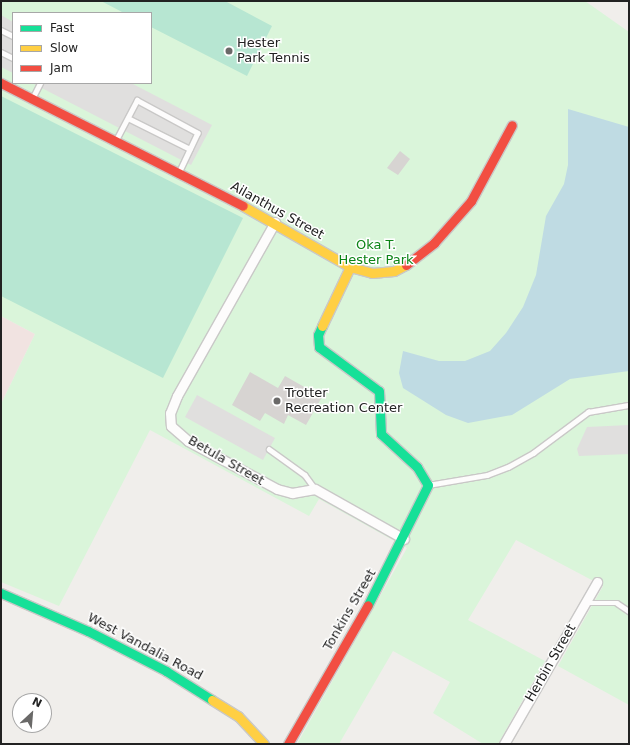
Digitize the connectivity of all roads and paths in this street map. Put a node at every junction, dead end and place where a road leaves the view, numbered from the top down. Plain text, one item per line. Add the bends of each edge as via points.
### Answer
1 (1, 30) edge
2 (12, 36) edge
3 (1, 52) edge
4 (12, 58) edge
5 (1, 83) edge
6 (40, 84) edge
7 (32, 99) junction
8 (128, 118) junction
9 (512, 126) dead end
10 (115, 141) junction
11 (190, 149) junction
12 (179, 174) junction
13 (275, 222) junction
14 (350, 266) junction
15 (629, 405) edge
16 (269, 449) dead end
17 (428, 485) junction
18 (315, 489) junction
19 (404, 539) junction
20 (597, 582) dead end
21 (1, 593) edge
22 (585, 603) junction
23 (629, 611) edge
24 (264, 744) edge
25 (288, 744) edge
26 (504, 744) edge

1 - 2 lane
3 - 4 lane
5 - 7 street, Ailanthus Street
6 - 7 lane
7 - 10 street, Ailanthus Street
8 - 10 lane
8 - 11 lane
8 - 11 lane via 137,100 198,133
9 - 14 street, Ailanthus Street via 492,167 471,201 423,253 394,271 372,273
10 - 12 street, Ailanthus Street
11 - 12 lane
12 - 13 street, Ailanthus Street
13 - 14 street, Ailanthus Street
13 - 18 street, Betula Street via 177,396 170,413 171,426 188,441 277,489 292,493
14 - 17 street via 318,335 319,347 379,391 380,434 417,467
15 - 17 lane via 588,412 533,453 508,467 487,475
16 - 18 lane via 305,475
17 - 19 street, Tonkins Street
18 - 19 street
19 - 25 street, Tonkins Street
20 - 22 street, Herbin Street
21 - 24 street, West Vandalia Road via 88,631 166,671 238,716
22 - 23 lane via 617,603
22 - 26 street, Herbin Street

